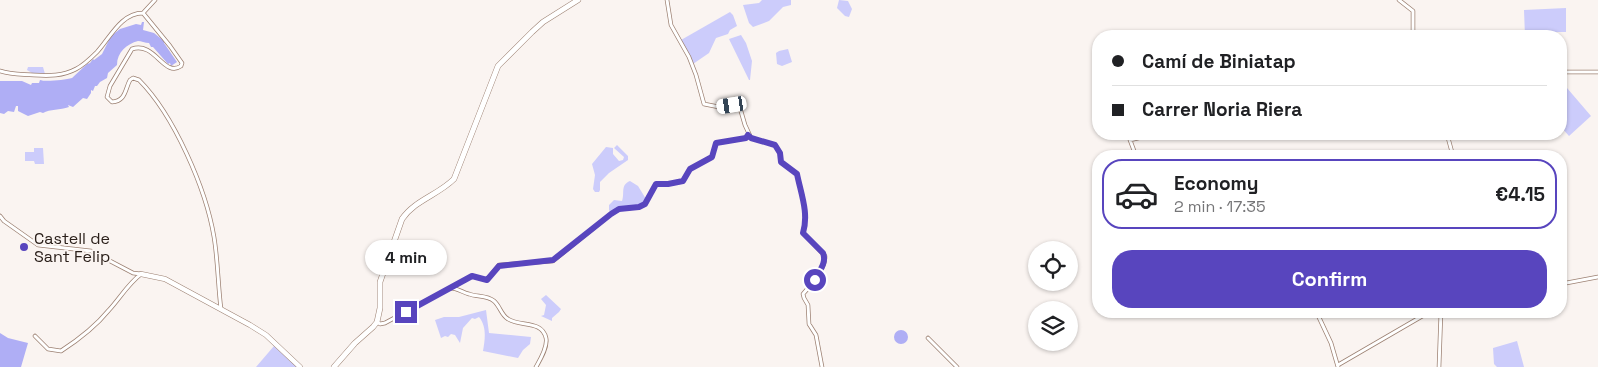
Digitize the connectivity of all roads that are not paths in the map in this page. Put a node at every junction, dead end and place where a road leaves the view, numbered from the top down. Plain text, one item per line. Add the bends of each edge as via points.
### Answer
1 (155, 0) edge
2 (578, 0) edge
3 (667, 0) edge
4 (1399, 0) edge
5 (143, 12) junction
6 (1414, 30) edge
7 (0, 71) edge
8 (1567, 72) edge
9 (1598, 72) edge
10 (748, 135) junction
11 (0, 216) edge
12 (141, 274) junction
13 (1598, 277) edge
14 (1567, 283) edge
15 (450, 288) junction
16 (221, 310) junction
17 (1319, 318) edge
18 (1419, 318) edge
19 (1441, 318) edge
20 (377, 322) junction
21 (35, 336) dead end
22 (928, 338) dead end
23 (1338, 366) edge
24 (300, 367) edge
25 (334, 367) edge
26 (536, 367) edge
27 (822, 367) edge
28 (957, 367) edge
29 (1439, 367) edge

1 - 5 street
2 - 20 main road via 543,22 498,66 454,179 408,210 402,219 380,282
3 - 10 street via 671,24 696,74 704,104 740,108
4 - 6 street via 1413,11
5 - 7 street via 119,26 92,58 67,73 45,76
5 - 16 street via 182,63 181,66 170,68 150,50 142,47 132,49 107,97 112,102 119,101 133,78 142,83 163,110 188,155 206,203 214,237
8 - 9 street
10 - 15 street via 716,143 712,157 690,169 683,181 656,184 645,204 619,209 553,260 499,266 487,280 472,276
10 - 27 street via 775,145 781,162 797,174 806,214 803,233 825,256 815,280 804,294
11 - 12 street via 38,245 91,251
12 - 16 street via 165,279
12 - 21 street via 108,312 61,351 48,349
13 - 14 street
15 - 20 street via 385,323
15 - 26 street via 495,301 508,320 540,328 546,343
16 - 24 street via 266,335
17 - 23 street
18 - 23 street
19 - 29 street
20 - 25 main road
22 - 28 street

